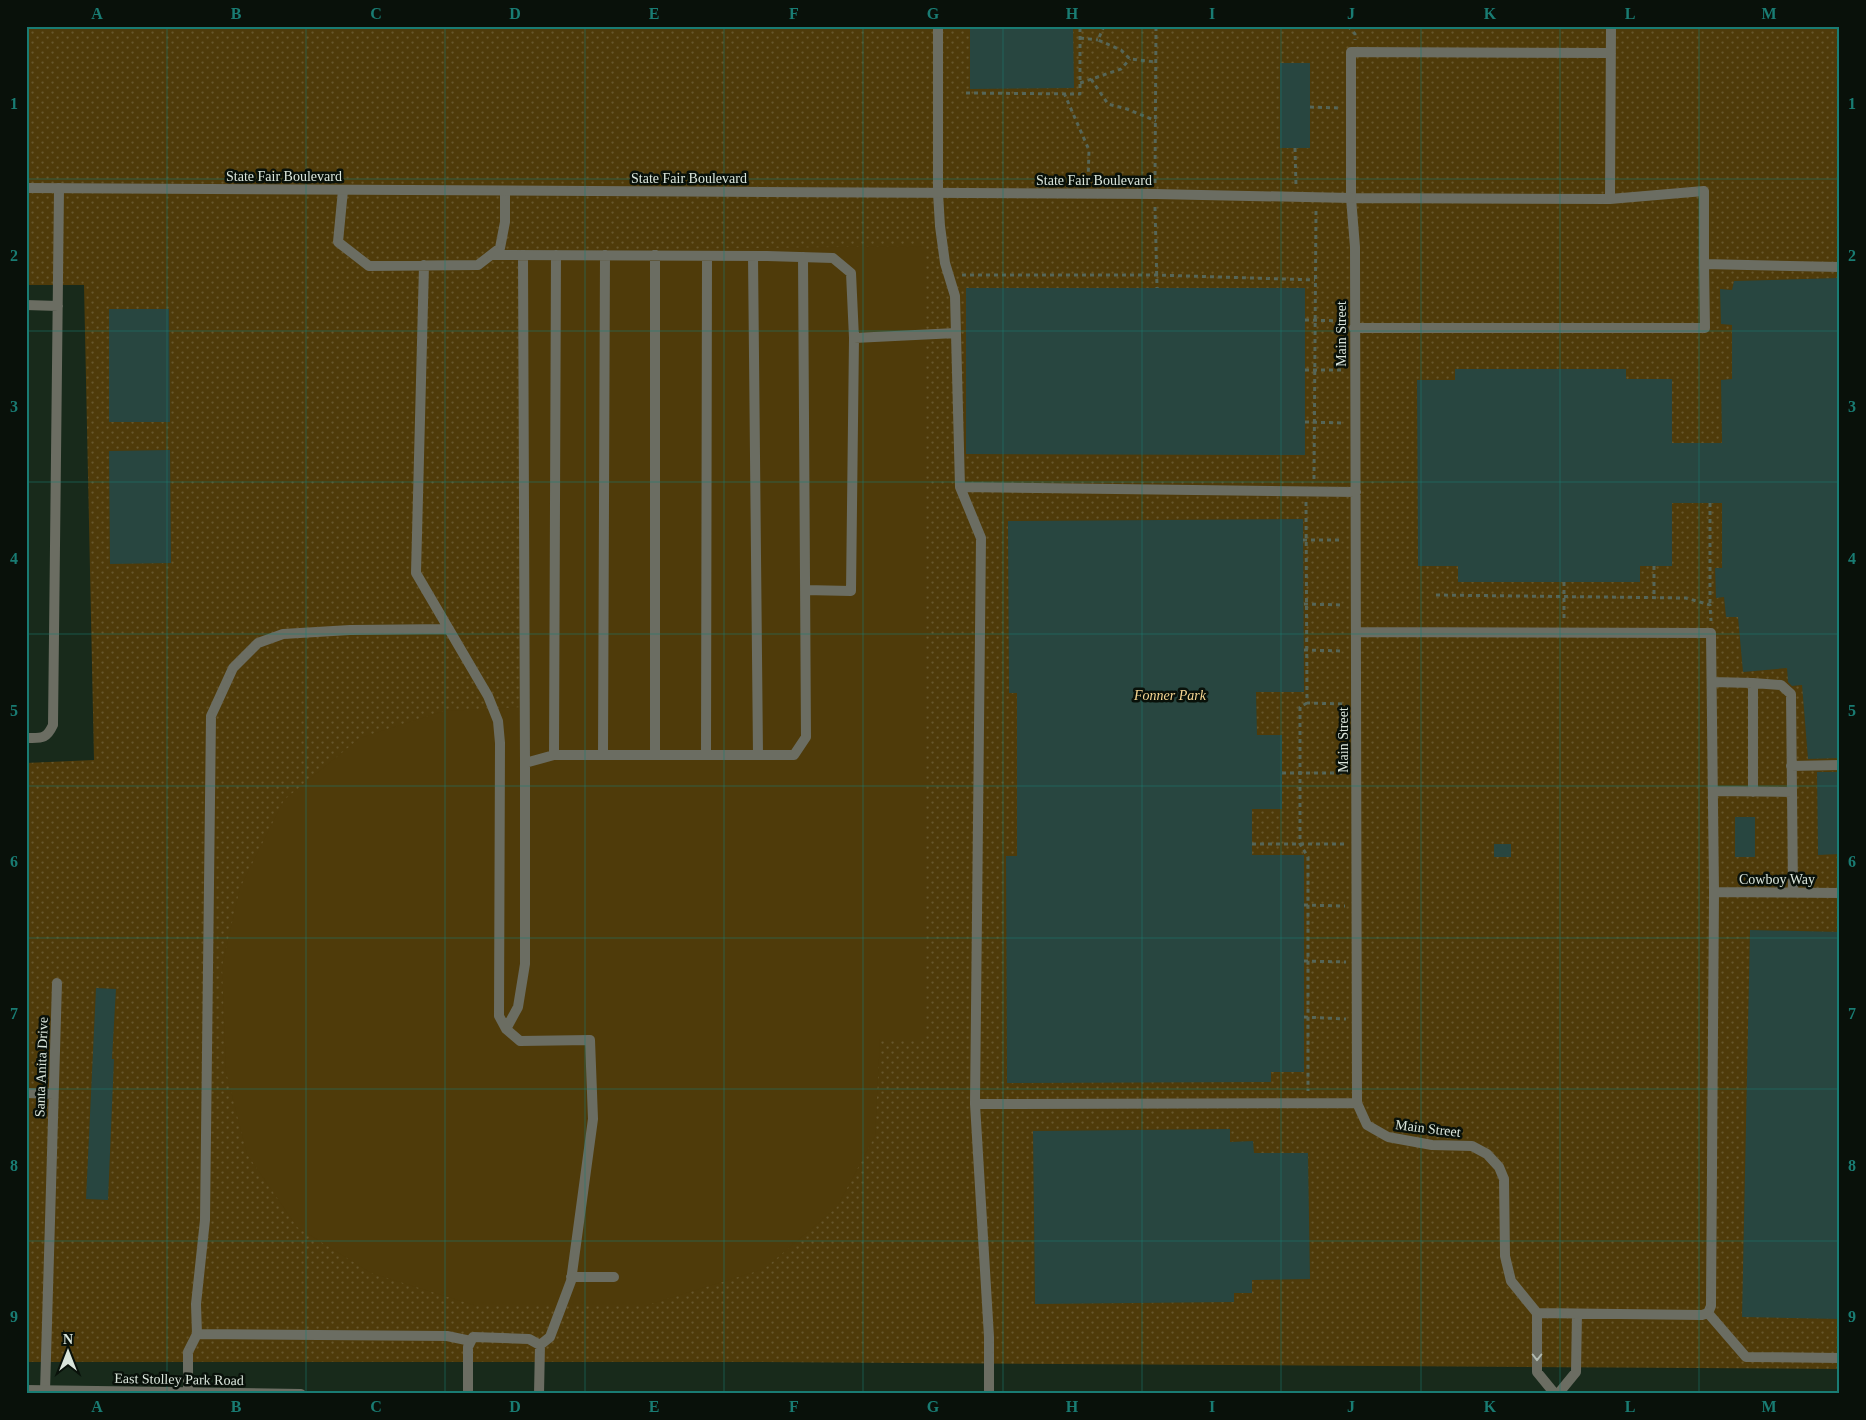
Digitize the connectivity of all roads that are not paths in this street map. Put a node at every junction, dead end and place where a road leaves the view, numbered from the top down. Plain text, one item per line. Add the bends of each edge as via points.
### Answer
1 (938, 26) edge
2 (1611, 26) edge
3 (1611, 53) junction
4 (26, 188) edge
5 (59, 188) junction
6 (343, 190) junction
7 (505, 191) junction
8 (938, 193) junction
9 (1351, 198) junction
10 (1610, 199) junction
11 (491, 255) junction
12 (523, 255) junction
13 (556, 255) junction
14 (605, 255) junction
15 (655, 255) junction
16 (707, 256) junction
17 (753, 256) junction
18 (803, 257) junction
19 (1704, 264) junction
20 (424, 266) junction
21 (1840, 267) edge
22 (26, 306) edge
23 (58, 306) junction
24 (1354, 324) junction
25 (956, 333) junction
26 (854, 338) junction
27 (960, 487) junction
28 (1356, 492) junction
29 (805, 590) junction
30 (449, 629) junction
31 (1356, 632) junction
32 (1712, 682) junction
33 (1753, 683) junction
34 (26, 738) edge
35 (554, 755) junction
36 (603, 755) junction
37 (655, 755) junction
38 (706, 755) junction
39 (758, 755) junction
40 (525, 763) junction
41 (1791, 766) junction
42 (1840, 766) edge
43 (1713, 791) junction
44 (1753, 792) junction
45 (1792, 792) junction
46 (1714, 892) junction
47 (1793, 892) junction
48 (1840, 893) edge
49 (57, 983) dead end
50 (506, 1029) junction
51 (26, 1093) edge
52 (53, 1094) junction
53 (1357, 1103) junction
54 (975, 1104) junction
55 (571, 1277) junction
56 (614, 1277) dead end
57 (1708, 1313) junction
58 (1537, 1314) junction
59 (1577, 1314) junction
60 (197, 1334) junction
61 (471, 1341) junction
62 (540, 1345) junction
63 (1840, 1358) edge
64 (26, 1390) edge
65 (45, 1391) junction
66 (89, 1393) edge
67 (188, 1393) edge
68 (180, 1394) edge
69 (302, 1394) edge
70 (468, 1394) edge
71 (539, 1394) edge
72 (989, 1394) edge
73 (1557, 1394) edge

1 - 8 street
2 - 3 street
3 - 9 street, Main Street via 1351,52
3 - 10 street
4 - 5 street, State Fair Boulevard
5 - 6 street, State Fair Boulevard
5 - 23 street
6 - 7 street, State Fair Boulevard
6 - 20 street via 338,242 369,266
7 - 8 street, State Fair Boulevard
7 - 11 street via 505,222 500,248
8 - 9 street, State Fair Boulevard
8 - 25 street via 945,263 955,296
9 - 10 street, State Fair Boulevard
9 - 24 street, Main Street via 1355,247
10 - 19 street, State Fair Boulevard via 1704,191
11 - 12 street
11 - 20 street via 478,265
12 - 13 street
12 - 40 street
13 - 14 street
13 - 35 street
14 - 15 street
14 - 36 street
15 - 16 street
15 - 37 street
16 - 17 street
16 - 38 street
17 - 18 street
17 - 39 street
18 - 26 street via 833,258 851,273
18 - 29 street
19 - 21 street
19 - 24 street via 1705,328
20 - 30 street via 416,573
22 - 23 street
23 - 34 street via 53,725 49,734 41,738
24 - 28 street, Main Street
25 - 26 street
25 - 27 street
26 - 29 street via 851,591
27 - 28 street
27 - 54 street via 981,538
28 - 31 street, Main Street
29 - 39 street via 806,737 794,755
30 - 50 street via 488,696 498,721 499,1016
30 - 60 street via 283,634 258,644 233,668 210,716 205,1220 196,1304
31 - 32 street via 1712,633
31 - 53 street, Main Street
32 - 33 street
32 - 43 street
33 - 41 street via 1781,686 1791,694
33 - 44 street
35 - 36 street
35 - 40 street
36 - 37 street
37 - 38 street
38 - 39 street
40 - 50 street via 525,964 518,1007
41 - 42 street
41 - 45 street
43 - 44 street
43 - 46 street
44 - 45 street
45 - 47 street
46 - 47 street, Cowboy Way
46 - 57 street via 1711,1306
47 - 48 street, Cowboy Way
49 - 52 street, Santa Anita Drive
50 - 55 street via 520,1041 590,1040 592,1119
51 - 52 street
52 - 65 street, Santa Anita Drive
53 - 54 street
53 - 58 street, Main Street via 1367,1125 1388,1137 1472,1146 1488,1154 1504,1179 1505,1256 1511,1281
54 - 72 street via 989,1337
55 - 56 street
55 - 62 street via 550,1337
57 - 59 street
57 - 63 street via 1746,1357
58 - 59 street
58 -> 73 street via 1537,1372
59 - 73 street via 1576,1372
60 - 61 street via 447,1336
60 - 67 street via 188,1352
61 - 62 street via 473,1338 529,1339
61 - 70 street via 468,1347
62 - 71 street
64 - 65 street, East Stolley Park Road
65 - 66 street, East Stolley Park Road
66 - 68 street, East Stolley Park Road
67 - 68 street, East Stolley Park Road
67 - 69 street, East Stolley Park Road

